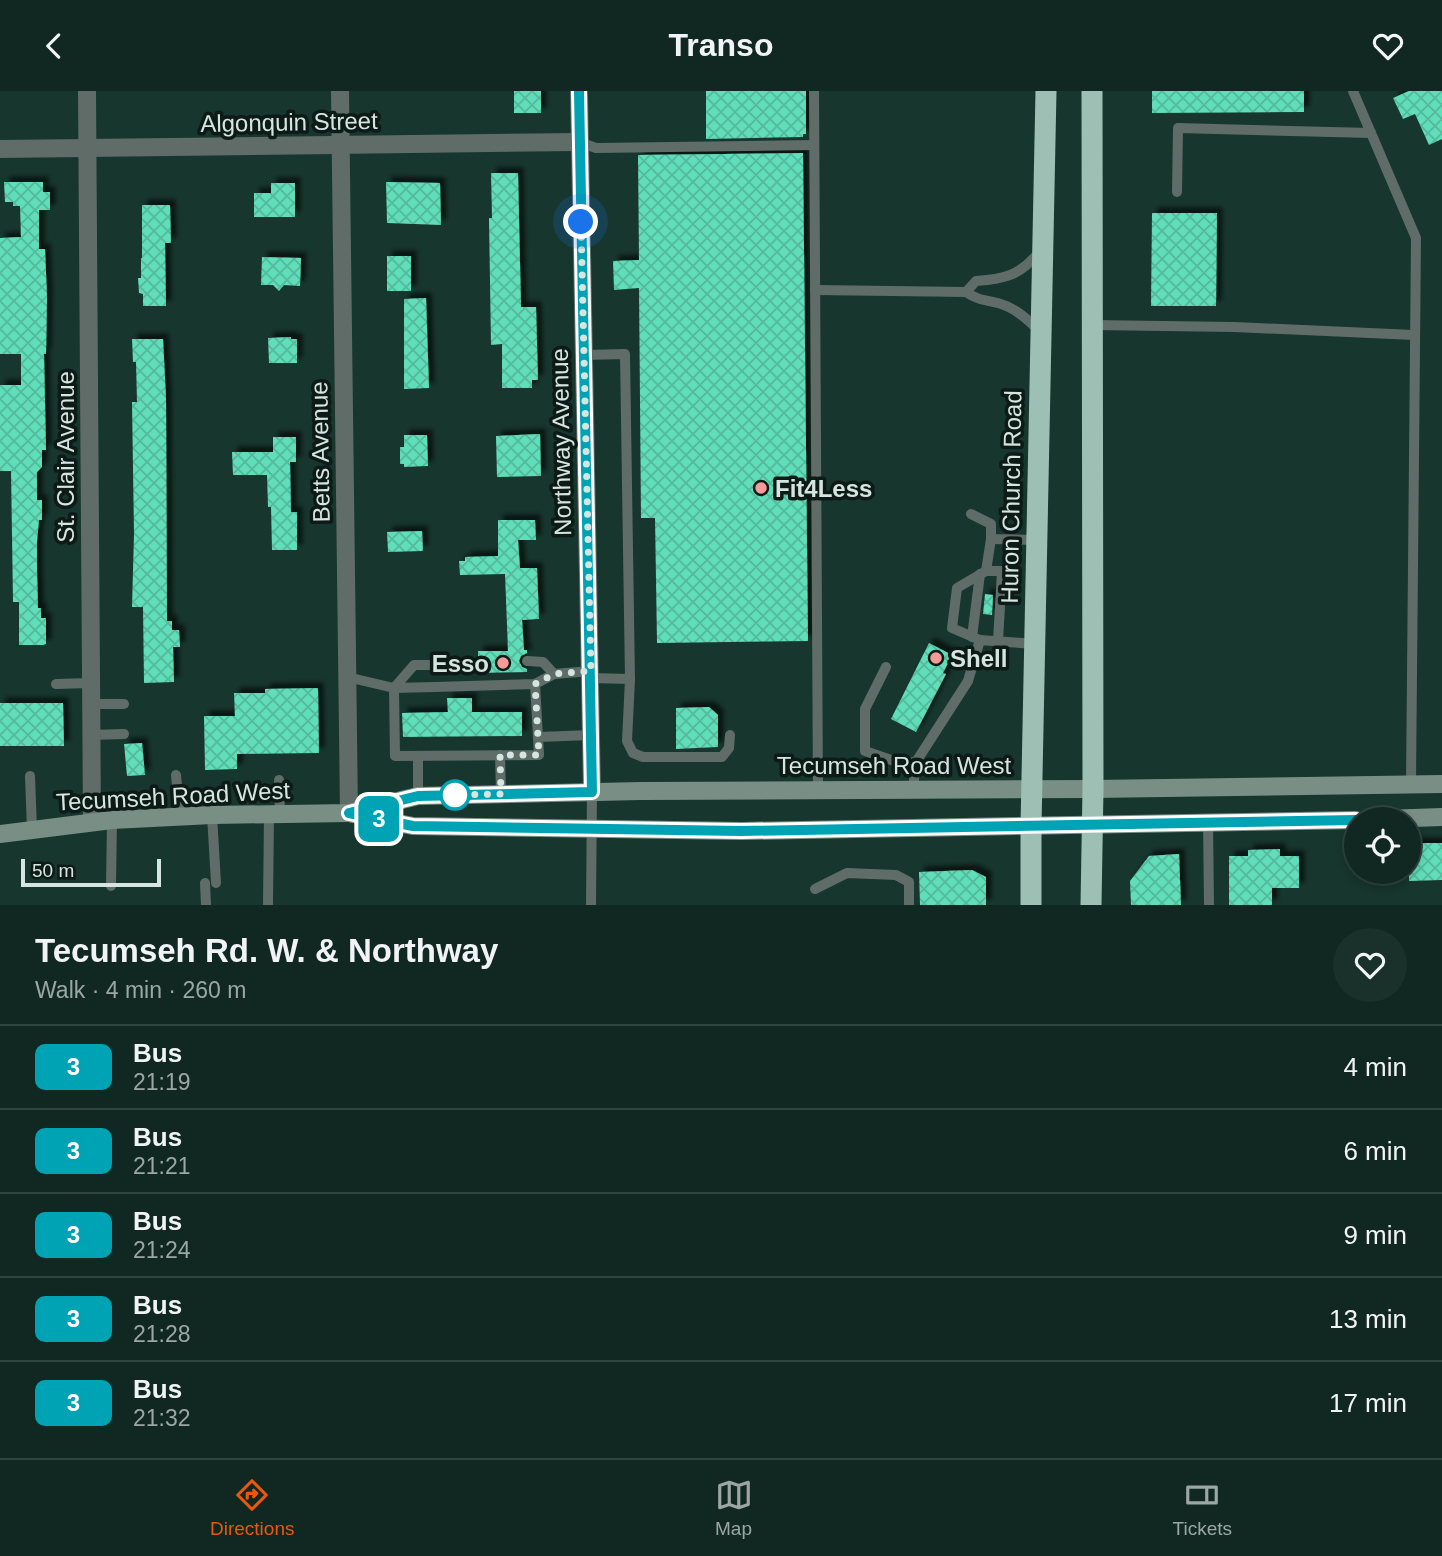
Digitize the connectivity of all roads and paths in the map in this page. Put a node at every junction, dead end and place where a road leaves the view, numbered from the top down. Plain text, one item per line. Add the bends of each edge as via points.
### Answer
1 (87, 91) edge
2 (340, 91) edge
3 (579, 91) edge
4 (814, 91) edge
5 (1046, 91) edge
6 (1092, 91) edge
7 (1353, 91) edge
8 (1371, 133) junction
9 (579, 142) junction
10 (814, 145) junction
11 (341, 146) junction
12 (87, 148) junction
13 (0, 149) edge
14 (1177, 192) dead end
15 (1043, 248) junction
16 (815, 290) junction
17 (966, 292) junction
18 (1092, 325) junction
19 (1041, 332) junction
20 (1414, 335) junction
21 (584, 355) junction
22 (971, 515) dead end
23 (991, 539) junction
24 (1037, 540) junction
25 (983, 573) junction
26 (976, 638) junction
27 (998, 641) junction
28 (1035, 644) junction
29 (527, 661) dead end
30 (478, 665) dead end
31 (886, 667) dead end
32 (554, 674) junction
33 (591, 674) junction
34 (347, 677) junction
35 (630, 679) junction
36 (91, 683) junction
37 (56, 684) dead end
38 (535, 684) junction
39 (394, 688) junction
40 (124, 703) dead end
41 (91, 704) junction
42 (124, 734) dead end
43 (91, 735) junction
44 (592, 735) junction
45 (730, 735) dead end
46 (538, 737) junction
47 (500, 755) junction
48 (418, 756) junction
49 (916, 762) junction
50 (176, 775) dead end
51 (30, 776) dead end
52 (279, 780) dead end
53 (1411, 784) junction
54 (1442, 784) edge
55 (1032, 788) junction
56 (913, 789) junction
57 (1093, 789) junction
58 (818, 790) junction
59 (592, 792) junction
60 (501, 794) junction
61 (418, 796) junction
62 (349, 813) junction
63 (274, 814) junction
64 (212, 815) junction
65 (180, 817) junction
66 (1442, 817) edge
67 (1421, 818) edge
68 (112, 820) junction
69 (1344, 820) edge
70 (1208, 821) junction
71 (92, 822) junction
72 (1093, 825) junction
73 (1031, 826) junction
74 (592, 828) junction
75 (32, 830) junction
76 (0, 834) edge
77 (111, 886) dead end
78 (815, 889) dead end
79 (206, 905) edge
80 (268, 905) edge
81 (591, 905) edge
82 (909, 905) edge
83 (1031, 905) edge
84 (1091, 905) edge
85 (1209, 905) edge

1 - 12 street, St. Clair Avenue
2 - 11 street, Betts Avenue
3 - 9 street, Northway Avenue
4 - 10 lane
5 - 15 highway, Huron Church Road
6 - 18 highway
7 - 8 lane
8 - 14 lane via 1178,128
8 - 20 lane via 1416,238
9 - 10 lane via 596,148
9 - 11 street, Algonquin Street
9 - 21 street, Northway Avenue
10 - 16 lane
11 - 12 street, Algonquin Street
11 - 34 street, Betts Avenue
12 - 13 street, Algonquin Street
12 - 36 street, St. Clair Avenue
15 - 17 lane via 1028,266 1002,279 976,281
15 - 19 highway, Huron Church Road
16 - 17 lane
16 - 58 lane
17 - 19 lane via 1021,314
18 - 20 lane
18 - 57 highway
19 - 24 highway, Huron Church Road
20 - 53 lane
21 - 33 street, Northway Avenue
21 - 35 lane via 625,354
22 - 23 lane via 992,524
23 - 24 lane
23 - 25 lane
24 - 28 highway, Huron Church Road
25 - 26 lane
25 - 26 lane via 957,588 951,628
25 - 27 lane via 1002,571
26 - 27 lane
26 - 49 lane via 968,681
27 - 28 lane
28 - 55 highway, Huron Church Road
29 - 32 lane via 543,662
30 - 39 lane via 414,665
31 - 49 lane via 865,709 864,751 900,763
32 - 33 lane
32 - 38 lane
33 - 35 lane
33 - 44 street, Northway Avenue
34 - 39 lane
34 - 62 street, Betts Avenue
35 - 45 lane via 627,741 633,753 643,757 722,757 729,748
36 - 37 lane
36 - 41 street, St. Clair Avenue
38 - 39 lane
38 - 46 lane
39 - 48 lane via 395,756
40 - 41 lane
41 - 43 street, St. Clair Avenue
42 - 43 lane
43 - 71 street, St. Clair Avenue
44 - 46 lane
44 - 59 street, Northway Avenue
46 - 47 lane via 539,755
47 - 48 lane
47 - 60 lane
48 - 61 lane
49 - 56 lane
50 - 65 lane
51 - 75 lane
52 - 63 lane
53 - 54 main road, Tecumseh Road West
53 - 57 main road, Tecumseh Road West
55 - 56 main road, Tecumseh Road West
55 - 57 main road, Tecumseh Road West
55 - 73 highway, Huron Church Road
56 - 58 main road, Tecumseh Road West
57 - 72 highway
58 - 59 main road, Tecumseh Road West
59 - 60 main road, Tecumseh Road West
59 - 74 lane
60 - 61 main road, Tecumseh Road West
61 - 62 main road, Tecumseh Road West
62 - 63 main road, Tecumseh Road West
62 - 74 main road, Tecumseh Road West via 413,826
63 - 64 main road, Tecumseh Road West
63 - 80 lane
64 - 65 main road, Tecumseh Road West
64 - 79 lane via 211,883
65 - 68 main road, Tecumseh Road West
66 - 67 main road
68 - 71 main road, Tecumseh Road West
68 - 77 lane
69 - 70 main road, Tecumseh Road West
70 - 72 main road, Tecumseh Road West
70 - 85 lane
71 - 75 main road, Tecumseh Road West
72 - 73 main road, Tecumseh Road West
72 - 84 highway
73 - 74 main road, Tecumseh Road West via 742,831
73 - 83 highway, Huron Church Road
74 - 81 lane
75 - 76 main road, Tecumseh Road West
78 - 82 lane via 847,873 896,875 909,882

